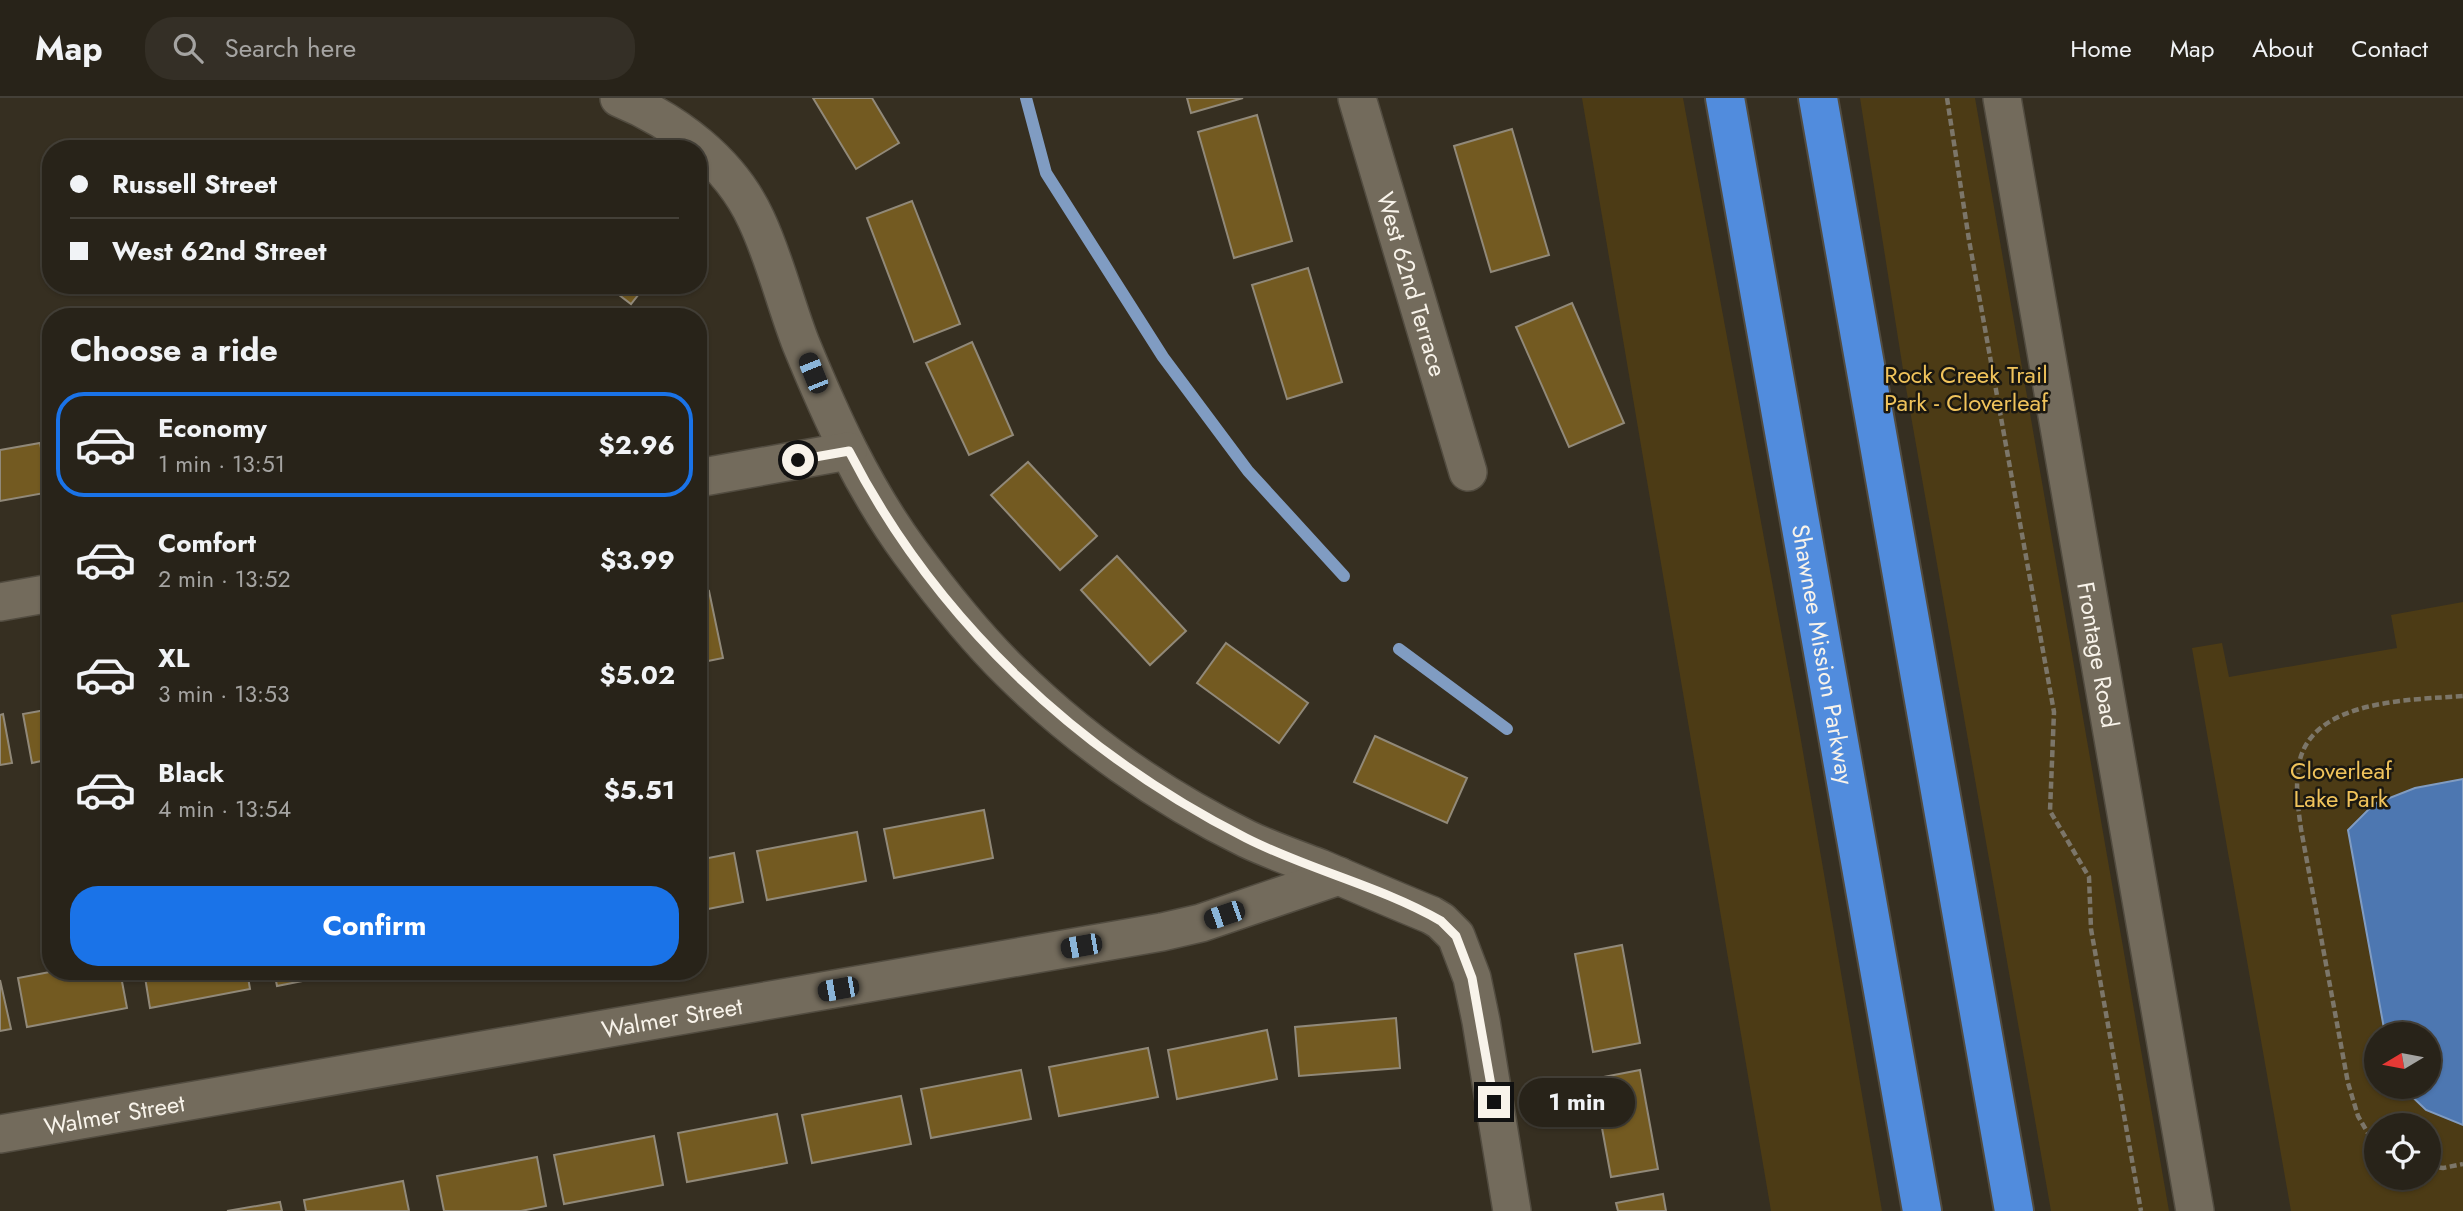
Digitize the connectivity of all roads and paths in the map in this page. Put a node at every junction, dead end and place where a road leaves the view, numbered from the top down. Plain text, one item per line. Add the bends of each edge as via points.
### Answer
1 (619, 98) edge
2 (1357, 98) edge
3 (1725, 98) edge
4 (1818, 98) edge
5 (1947, 98) edge
6 (2002, 98) edge
7 (692, 140) edge
8 (707, 155) edge
9 (849, 451) junction
10 (1468, 472) dead end
11 (707, 476) edge
12 (42, 594) edge
13 (0, 601) edge
14 (2463, 696) edge
15 (1339, 876) junction
16 (2364, 1126) edge
17 (0, 1133) edge
18 (2463, 1164) edge
19 (2441, 1168) edge
20 (1512, 1211) edge
21 (1922, 1211) edge
22 (2014, 1211) edge
23 (2141, 1211) edge
24 (2194, 1211) edge

1 - 7 street
2 - 10 street, West 62nd Terrace
3 - 21 highway, Shawnee Mission Parkway
4 - 22 highway
5 - 23 path via 2054,712 2050,811 2089,877 2091,929
6 - 24 street, Frontage Road
8 - 9 street via 752,210 816,382
9 - 11 street
9 - 15 street via 887,518 968,626 1051,709 1158,788 1204,815 1248,839
12 - 13 street
14 - 16 path via 2374,705 2342,715 2313,733 2299,761 2296,793 2301,829 2348,1083
15 - 17 street, Walmer Street via 1162,932
15 - 20 street via 1431,915 1456,936 1481,1021
18 - 19 path

